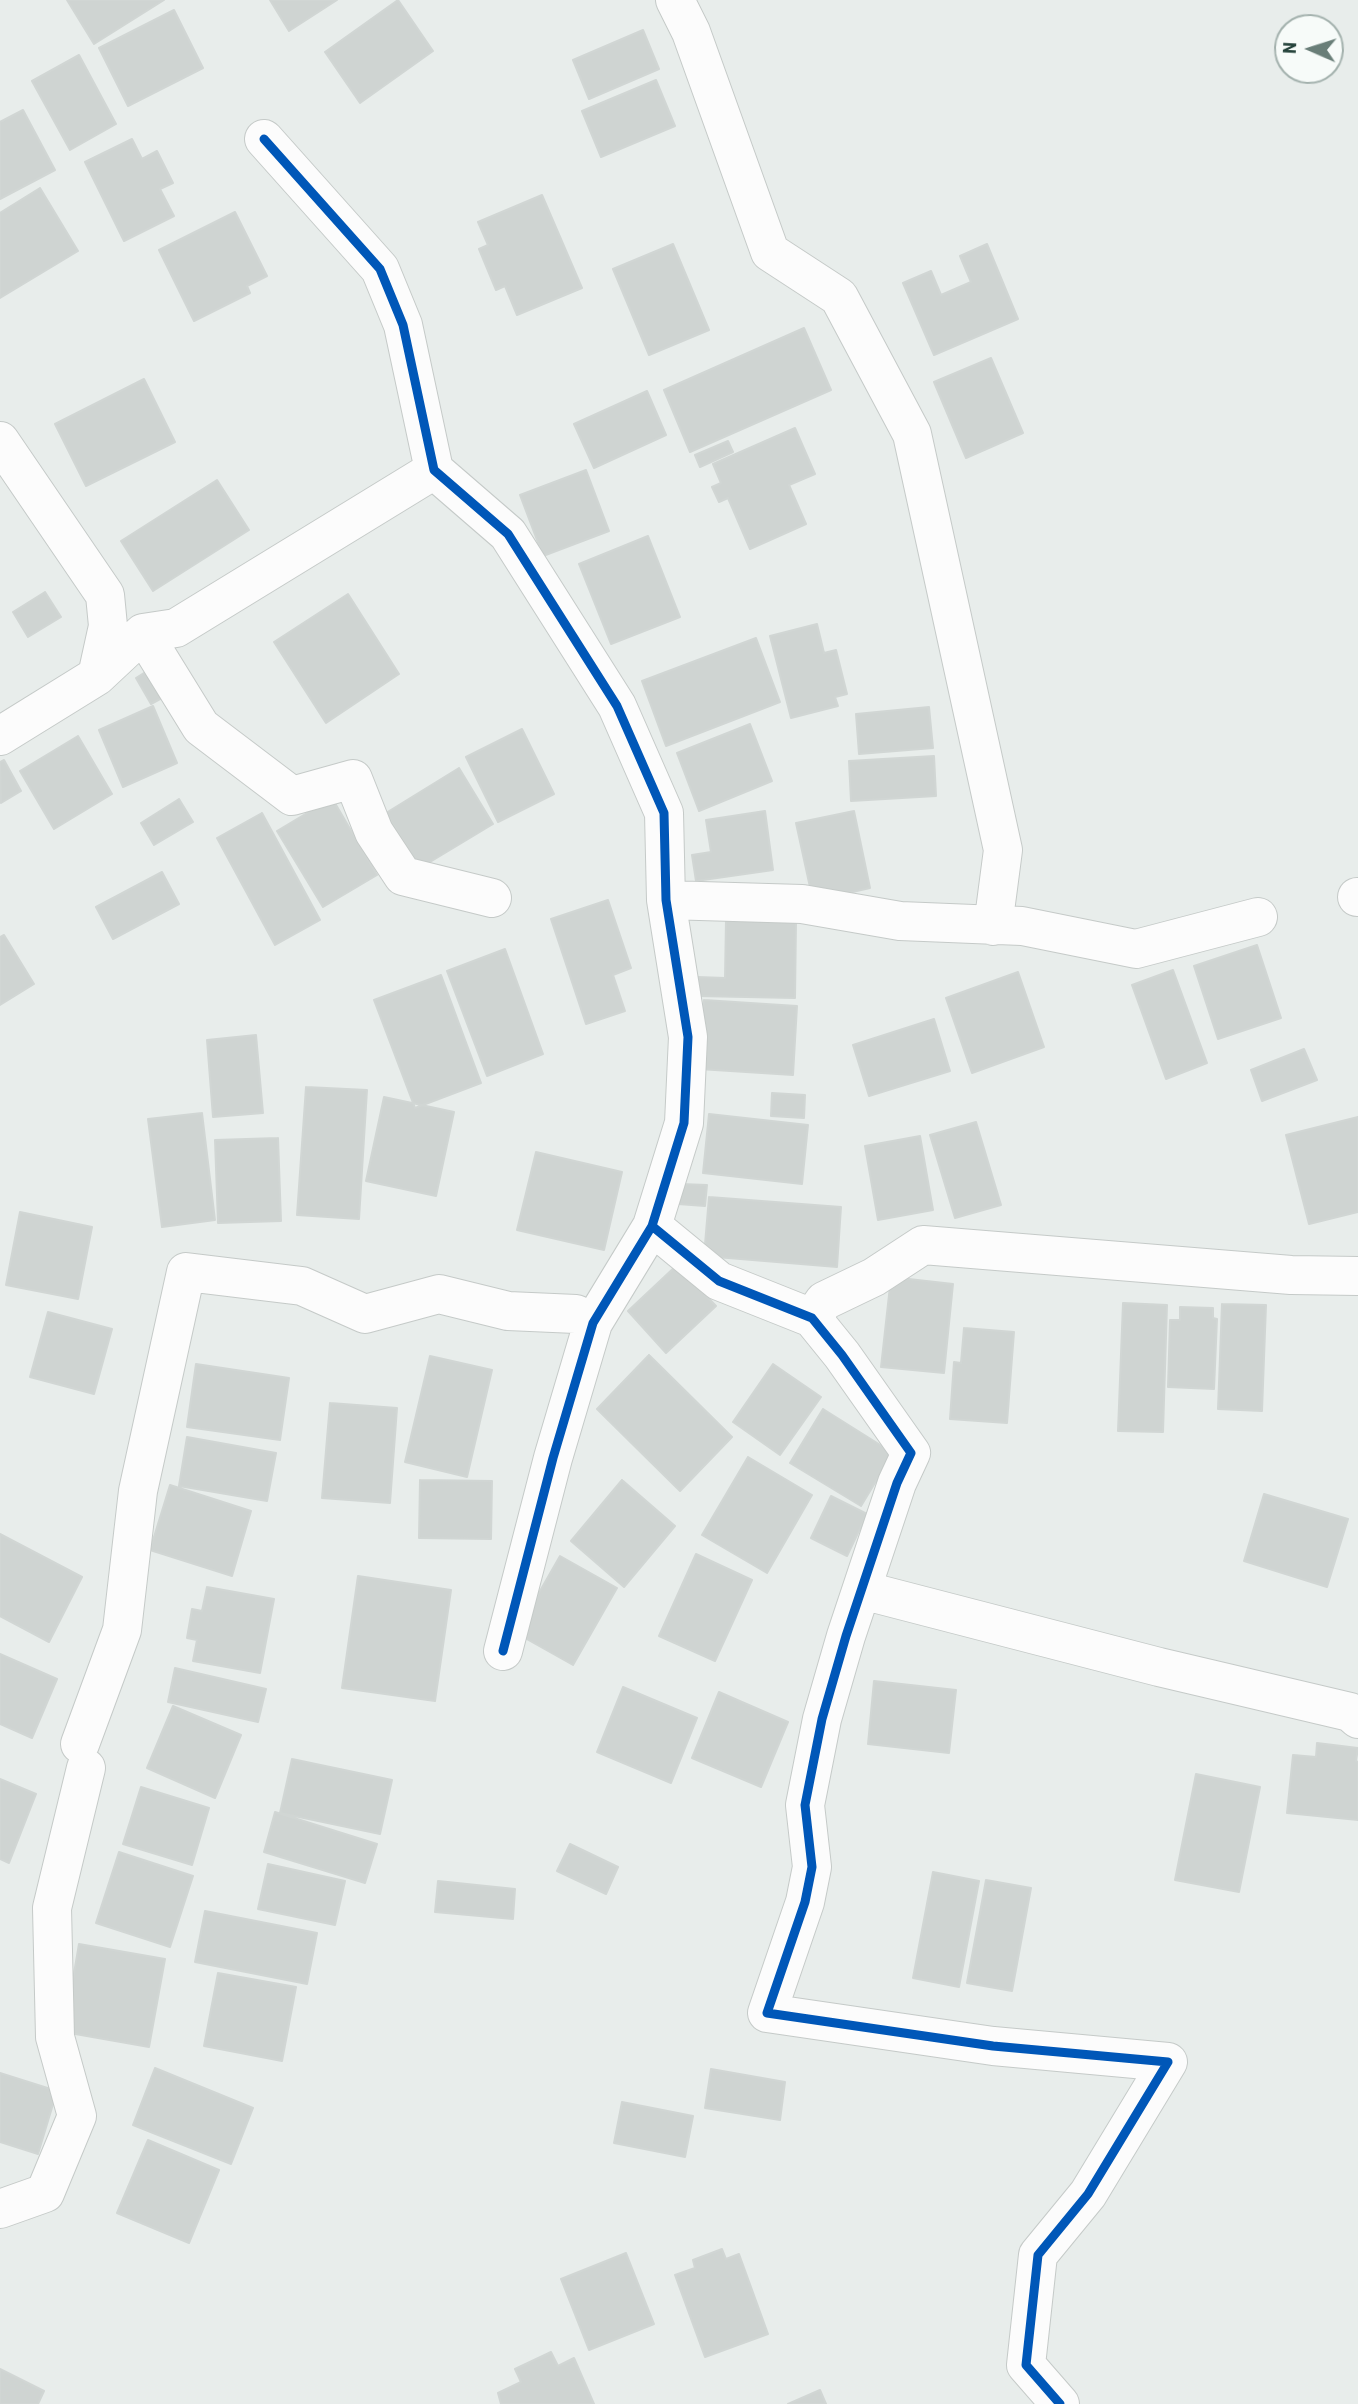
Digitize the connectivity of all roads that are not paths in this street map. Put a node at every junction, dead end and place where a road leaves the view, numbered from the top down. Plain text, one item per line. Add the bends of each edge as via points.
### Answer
1 (675, 0) edge
2 (264, 139) dead end
3 (0, 441) edge
4 (434, 470) junction
5 (105, 594) junction
6 (160, 630) junction
7 (97, 676) junction
8 (0, 736) edge
9 (492, 898) dead end
10 (666, 900) junction
11 (1258, 917) dead end
12 (993, 926) junction
13 (652, 1226) junction
14 (1358, 1276) edge
15 (812, 1318) junction
16 (593, 1323) junction
17 (862, 1590) junction
18 (503, 1651) dead end
19 (1358, 1719) edge
20 (0, 2209) edge
21 (1060, 2404) edge

1 - 12 street via 691,32 770,252 839,297 912,434 1003,850
2 - 4 street via 380,270 402,326
3 - 5 street
4 - 6 street
4 - 10 street via 508,534 617,706 664,813
5 - 6 street
5 - 7 street via 108,626
6 - 7 street
6 - 9 street via 201,727 292,796 353,779 374,832 403,876
7 - 8 street
10 - 12 street via 802,904 900,921
10 - 13 street via 688,1037 687,1061 684,1123
11 - 12 street via 1136,949 1022,926
13 - 15 street via 719,1281
13 - 16 street
14 - 15 street via 1291,1275 923,1245 874,1277 824,1301
15 - 17 street via 911,1453
16 - 18 street
16 - 20 street via 576,1314 508,1311 439,1294 365,1314 302,1286 186,1272 138,1491 122,1630 83,1756 52,1908 55,2037 77,2116 45,2193
17 - 19 street via 1350,1712
17 - 21 street via 822,1719 805,1805 812,1867 805,1902 767,2013 993,2046 1168,2062 1088,2194 1038,2255 1026,2365

